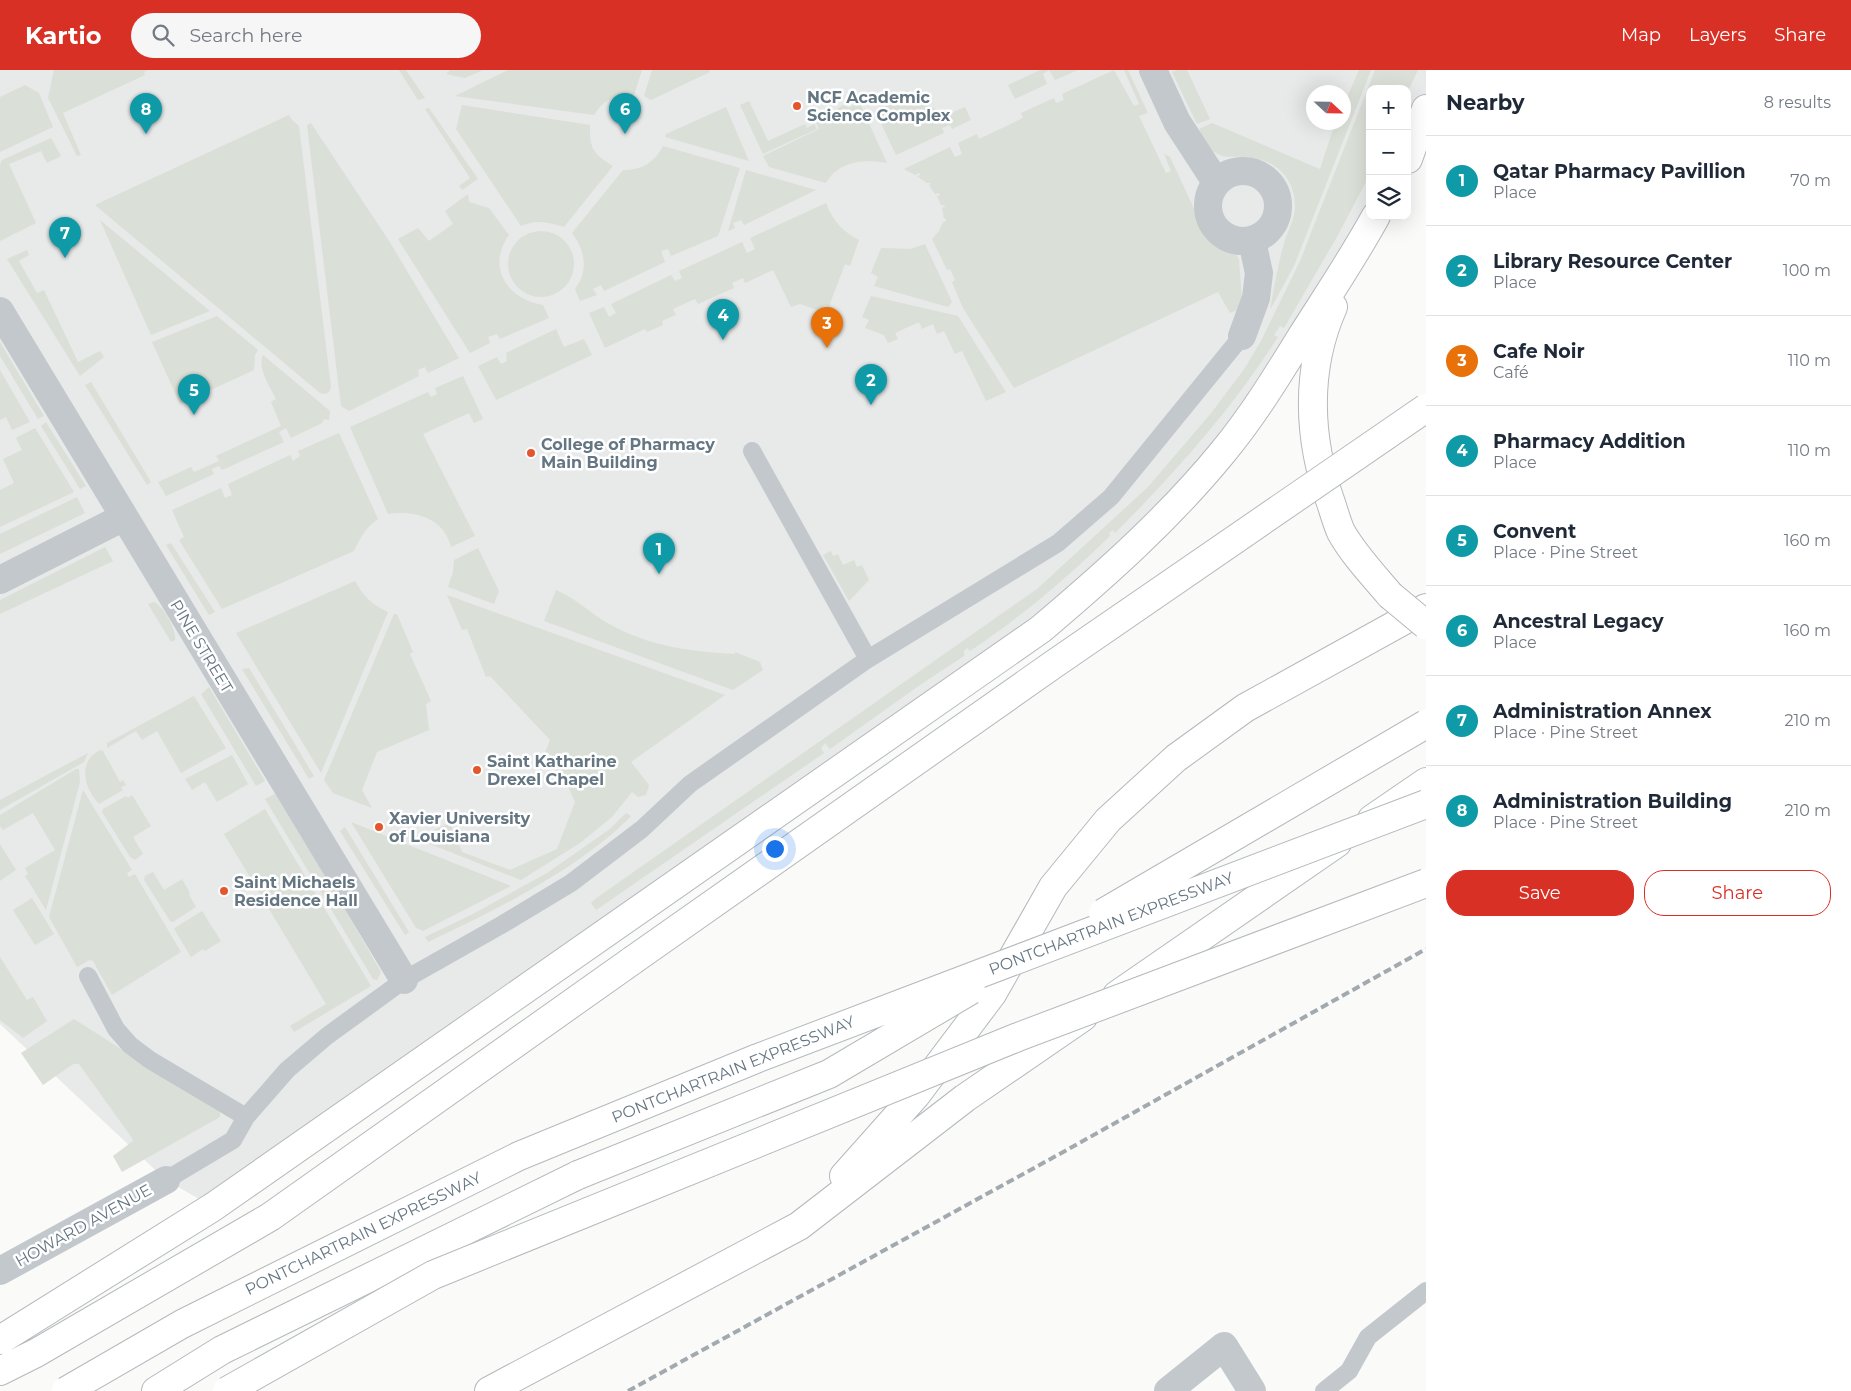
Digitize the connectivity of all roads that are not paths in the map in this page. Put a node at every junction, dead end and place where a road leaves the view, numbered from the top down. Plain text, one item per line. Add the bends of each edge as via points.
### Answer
1 (1153, 70) edge
2 (1426, 109) edge
3 (1426, 131) edge
4 (1411, 152) edge
5 (1411, 155) edge
6 (1216, 182) junction
7 (1374, 220) edge
8 (1252, 240) junction
9 (1358, 248) junction
10 (0, 311) edge
11 (1242, 336) joint
12 (1426, 408) edge
13 (752, 451) dead end
14 (124, 517) junction
15 (0, 580) edge
16 (1426, 608) edge
17 (1426, 625) edge
18 (868, 659) junction
19 (1426, 724) edge
20 (1426, 782) edge
21 (1426, 804) edge
22 (1426, 883) edge
23 (88, 976) dead end
24 (404, 980) junction
25 (246, 1117) junction
26 (166, 1180) joint
27 (799, 1226) junction
28 (0, 1271) edge
29 (1426, 1291) edge
30 (0, 1340) edge
31 (0, 1371) edge
32 (66, 1391) edge
33 (156, 1391) edge
34 (227, 1391) edge
35 (489, 1391) edge
36 (1168, 1391) edge
37 (1252, 1391) edge
38 (1324, 1391) edge

1 - 6 street via 1177,122
2 - 4 highway
3 - 5 highway
6 - 8 street via 1208,203 1212,224 1229,239 1240,242
6 - 8 street via 1238,170 1262,175 1271,184 1277,195 1276,219 1262,236
7 - 9 highway
8 - 11 street via 1259,272 1256,298
9 - 17 highway, bridge via 1329,316 1313,373 1313,432 1323,481 1341,531 1390,595
9 - 30 highway via 1263,398 1223,452 1117,564 1041,629 229,1196
10 - 14 street, PINE STREET
11 - 18 lane via 1110,497 1091,515 1058,543
12 - 31 highway, bridge via 1062,658 270,1217
13 - 18 lane
14 - 15 street
14 - 24 street, PINE STREET
16 - 27 highway via 1245,708 1176,758 1108,820 1053,887 992,994 916,1095
18 - 24 lane via 690,784 642,828 571,884
19 - 33 highway, bridge via 828,1074 578,1175 222,1350
20 - 27 highway via 965,1098
21 - 32 highway, PONTCHARTRAIN EXPRESSWAY, bridge via 758,1058 519,1156 182,1324
22 - 34 highway, bridge via 1018,1037 433,1275
23 - 25 lane via 116,1029 130,1045
24 - 25 lane via 327,1036 287,1070
25 - 26 lane via 233,1140
26 - 28 street, HOWARD AVENUE
27 - 35 highway
29 - 38 lane via 1368,1337 1349,1371
36 - 37 street via 1224,1346

